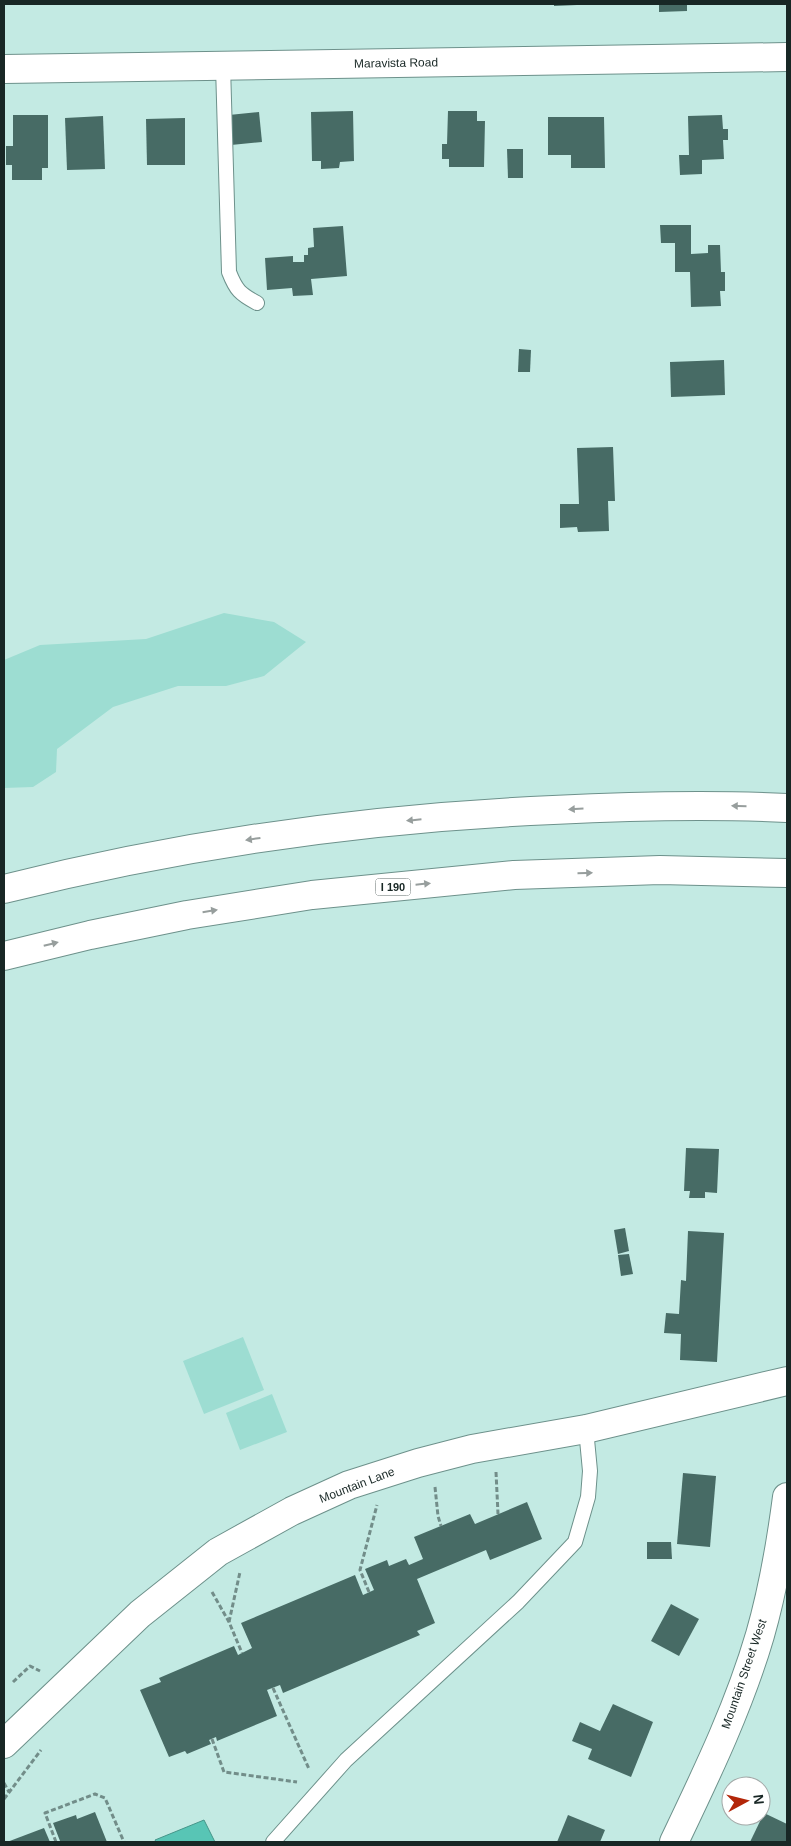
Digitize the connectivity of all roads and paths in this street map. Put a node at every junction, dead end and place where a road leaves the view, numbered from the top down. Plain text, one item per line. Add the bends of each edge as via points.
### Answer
1 (787, 57) edge
2 (223, 66) junction
3 (4, 69) edge
4 (257, 303) dead end
5 (787, 808) edge
6 (787, 873) edge
7 (4, 889) edge
8 (4, 956) edge
9 (787, 1381) edge
10 (586, 1429) junction
11 (495, 1445) junction
12 (432, 1459) junction
13 (378, 1476) junction
14 (786, 1511) edge
15 (498, 1514) dead end
16 (441, 1526) dead end
17 (229, 1546) junction
18 (369, 1592) dead end
19 (213, 1595) dead end
20 (229, 1622) junction
21 (242, 1653) dead end
22 (42, 1672) dead end
23 (13, 1682) dead end
24 (273, 1688) dead end
25 (212, 1739) dead end
26 (4, 1744) edge
27 (4, 1783) edge
28 (316, 1786) junction
29 (10, 1792) dead end
30 (56, 1842) edge
31 (124, 1842) edge
32 (273, 1842) edge
33 (674, 1842) edge

1 - 2 main road, Maravista Road
2 - 3 main road, Maravista Road
2 - 4 lane via 229,272 242,295
5 -> 7 main road via 645,805 488,813 357,825 217,845 84,869
8 -> 6 main road, I 190 via 90,934 312,895 514,875 660,870
9 - 10 main road, Mountain Lane
10 - 11 main road, Mountain Lane
10 - 28 lane via 590,1471 588,1496 574,1542 518,1602
11 - 12 main road, Mountain Lane
11 - 15 path
12 - 13 main road, Mountain Lane
12 - 16 path
13 - 17 main road, Mountain Lane via 349,1485 292,1511
13 - 18 path via 381,1490 360,1570
14 - 33 main road, Mountain Street West via 762,1626 747,1674 720,1745
17 - 20 path via 240,1570
17 - 26 main road, Mountain Lane via 140,1614
19 - 20 path
20 - 21 path
22 - 23 path via 30,1666
24 - 28 path
25 - 28 path via 224,1772
27 - 29 path
28 - 32 lane
30 - 31 path via 45,1813 95,1794 105,1798

